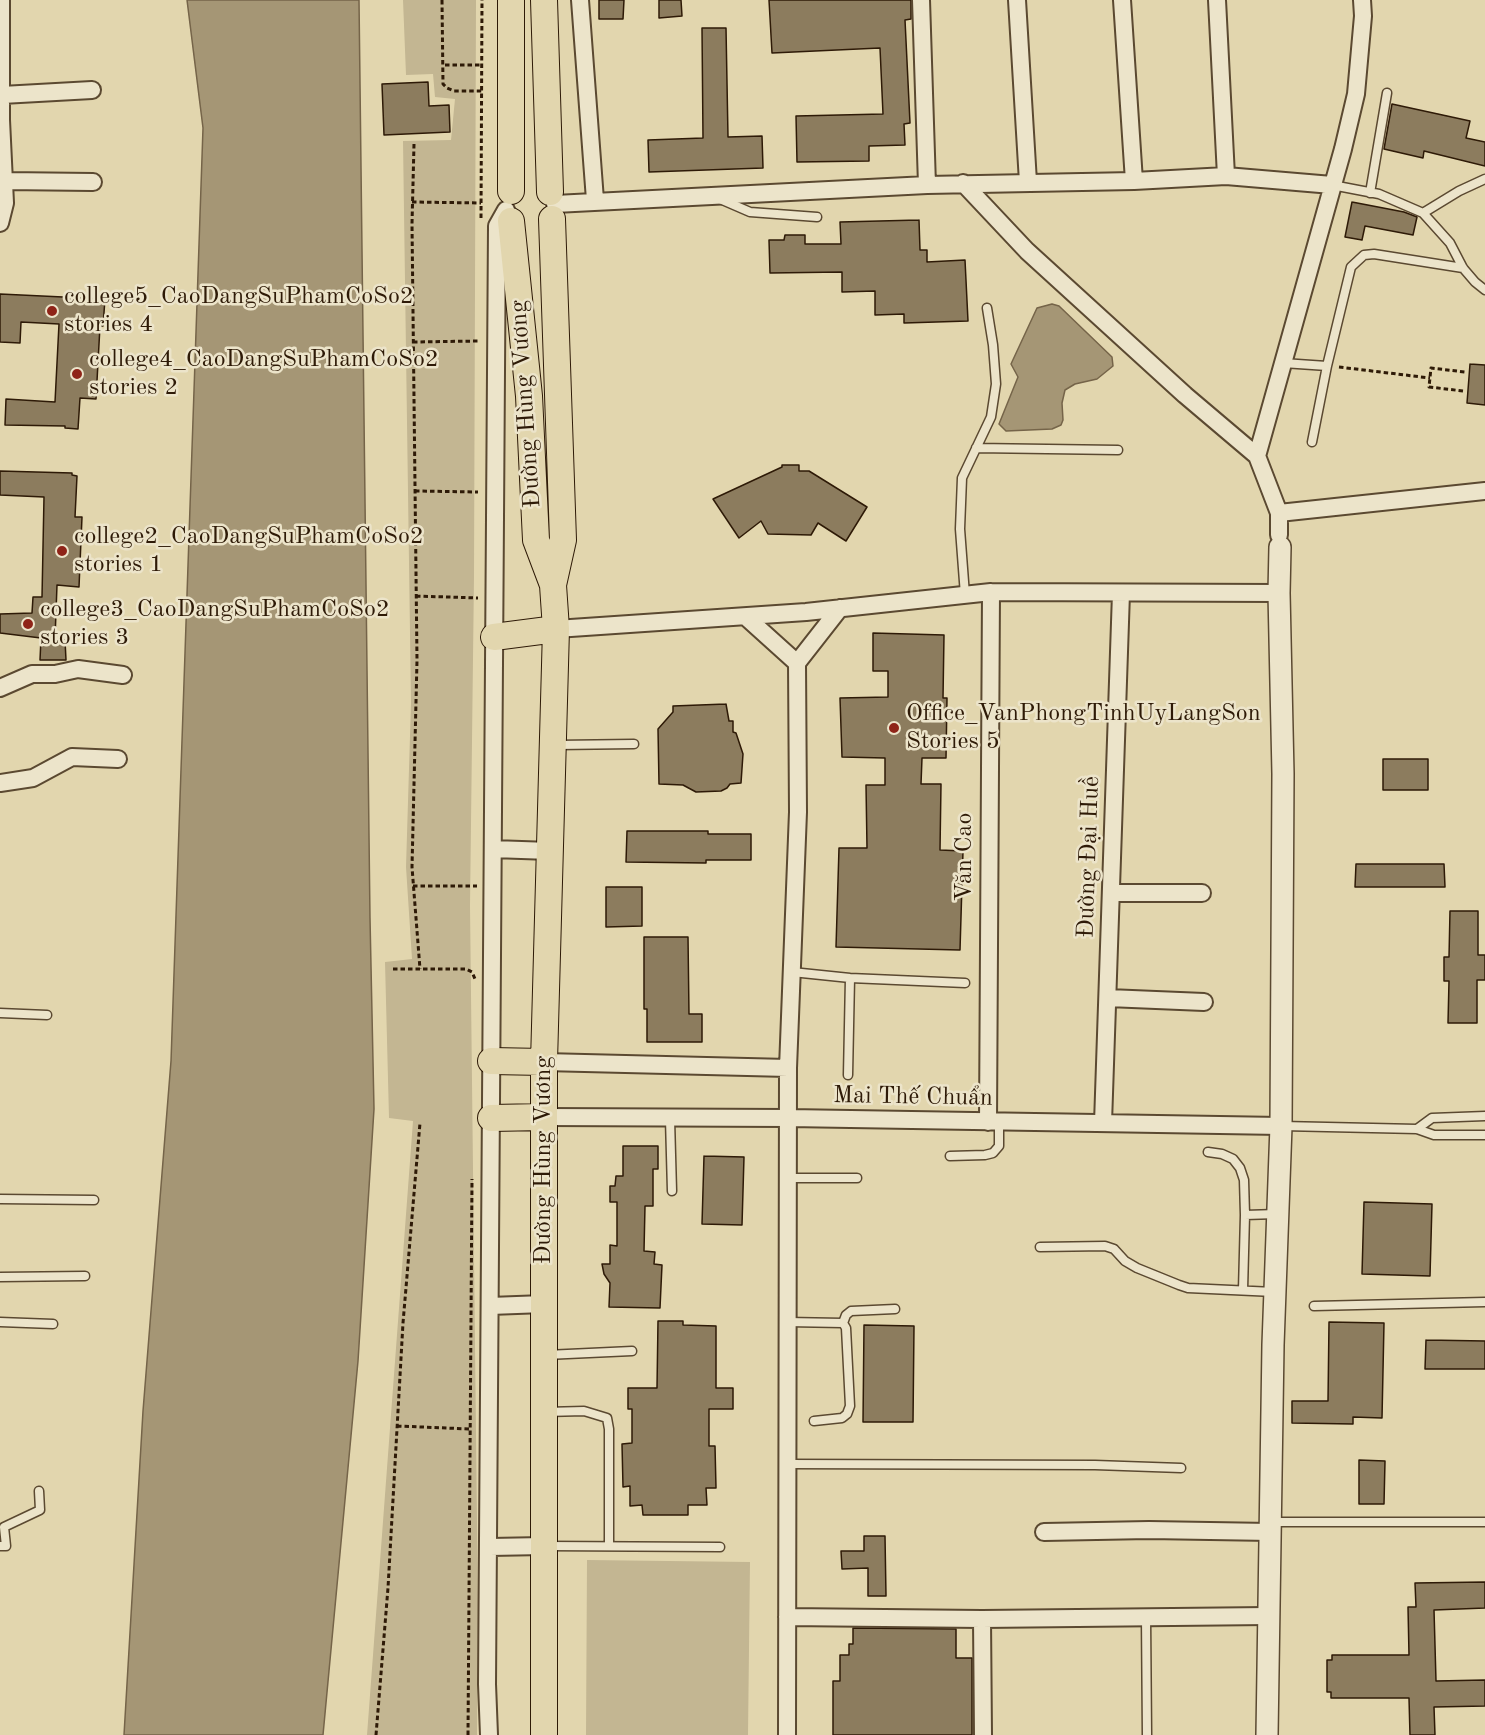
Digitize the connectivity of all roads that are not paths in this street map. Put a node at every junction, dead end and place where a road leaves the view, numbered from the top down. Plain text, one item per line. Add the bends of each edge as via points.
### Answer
1 (1, 0) edge
2 (511, 0) edge
3 (544, 0) edge
4 (580, 0) edge
5 (921, 0) edge
6 (1017, 0) edge
7 (1122, 0) edge
8 (1217, 0) edge
9 (1362, 0) edge
10 (1, 18) edge
11 (92, 90) dead end
12 (1387, 93) dead end
13 (2, 95) junction
14 (1, 119) edge
15 (1226, 176) junction
16 (1485, 179) edge
17 (1134, 180) junction
18 (5, 181) junction
19 (93, 182) dead end
20 (1029, 182) junction
21 (963, 183) junction
22 (927, 185) junction
23 (1332, 185) junction
24 (1370, 193) junction
25 (711, 195) junction
26 (595, 200) junction
27 (552, 205) junction
28 (509, 207) junction
29 (1423, 213) junction
30 (817, 217) dead end
31 (0, 223) edge
32 (1463, 268) junction
33 (1485, 290) edge
34 (987, 308) dead end
35 (1282, 363) junction
36 (1327, 366) junction
37 (1312, 442) dead end
38 (976, 448) junction
39 (1118, 450) dead end
40 (1257, 456) junction
41 (1485, 491) edge
42 (1279, 513) junction
43 (1280, 541) joint
44 (552, 585) junction
45 (991, 592) junction
46 (1121, 593) junction
47 (1279, 593) junction
48 (965, 595) junction
49 (840, 608) junction
50 (746, 617) junction
51 (556, 629) junction
52 (494, 637) junction
53 (797, 663) junction
54 (123, 675) dead end
55 (0, 688) edge
56 (634, 744) dead end
57 (553, 745) junction
58 (118, 759) dead end
59 (0, 783) edge
60 (493, 849) junction
61 (550, 851) junction
62 (1112, 893) junction
63 (1202, 893) dead end
64 (792, 972) junction
65 (850, 978) junction
66 (965, 983) dead end
67 (1108, 999) junction
68 (1204, 1002) dead end
69 (0, 1013) edge
70 (47, 1015) dead end
71 (491, 1061) junction
72 (544, 1062) junction
73 (788, 1068) junction
74 (848, 1075) dead end
75 (1485, 1116) edge
76 (544, 1117) junction
77 (491, 1118) junction
78 (789, 1118) junction
79 (670, 1119) junction
80 (993, 1122) junction
81 (1103, 1123) junction
82 (1281, 1126) junction
83 (1418, 1129) junction
84 (1485, 1135) edge
85 (1208, 1152) dead end
86 (950, 1156) dead end
87 (788, 1178) junction
88 (856, 1178) dead end
89 (672, 1191) dead end
90 (0, 1199) edge
91 (94, 1200) dead end
92 (1277, 1214) junction
93 (1245, 1215) junction
94 (1040, 1247) dead end
95 (86, 1276) dead end
96 (0, 1277) edge
97 (1243, 1290) junction
98 (1275, 1292) junction
99 (1485, 1302) edge
100 (544, 1304) junction
101 (490, 1306) junction
102 (1314, 1306) dead end
103 (895, 1309) dead end
104 (0, 1322) edge
105 (787, 1322) junction
106 (843, 1323) junction
107 (53, 1324) dead end
108 (632, 1351) dead end
109 (544, 1355) junction
110 (544, 1412) junction
111 (814, 1421) dead end
112 (786, 1464) junction
113 (1181, 1468) dead end
114 (39, 1491) dead end
115 (1485, 1522) edge
116 (1272, 1527) junction
117 (1044, 1532) dead end
118 (0, 1546) edge
119 (544, 1546) junction
120 (609, 1546) junction
121 (490, 1547) junction
122 (720, 1547) dead end
123 (1268, 1616) junction
124 (786, 1617) junction
125 (1146, 1617) junction
126 (982, 1619) junction
127 (489, 1735) edge
128 (544, 1735) edge
129 (786, 1735) edge
130 (983, 1735) edge
131 (1147, 1735) edge
132 (1268, 1735) edge

1 - 10 street
2 - 28 main road, Đường Hùng Vương
3 - 27 main road, Đường Hùng Vương
4 - 26 street
5 - 22 street
6 - 20 street
7 - 17 street
8 - 15 street
9 - 23 street via 1356,94
10 - 13 street
11 - 13 street
12 - 24 lane
13 - 14 street
14 - 18 street
15 - 17 street
15 - 23 street
16 - 29 lane
17 - 20 street
18 - 19 street
18 - 31 street
20 - 21 street
21 - 22 street
21 - 40 street via 1027,251
22 - 25 street
23 - 24 lane
23 - 35 street
24 - 29 lane
25 - 26 street
25 - 30 lane via 750,212
26 - 27 street
27 - 28 main road via 543,186 526,182 518,185
27 - 28 main road via 545,226 527,231 518,228
27 - 44 main road, Đường Hùng Vương via 563,540
28 - 44 main road, Đường Hùng Vương via 529,396 536,540
28 - 52 street via 496,226
29 - 32 lane via 1450,243
32 - 33 lane
32 - 36 lane via 1364,255 1351,267
34 - 38 lane via 996,384 991,417
35 - 36 lane
35 - 40 street
36 - 37 lane
38 - 39 lane
38 - 48 lane via 962,478 960,529
40 - 42 street
41 - 42 street
42 - 43 street
43 - 47 street
44 - 51 main road, Đường Hùng Vương
45 - 46 street
45 - 48 street
45 - 80 street, Văn Cao
46 - 47 street
46 - 62 street, Đường Đại Huề
47 - 82 street
48 - 49 street
49 - 50 street
49 - 53 street
50 - 51 street
50 - 53 street
51 - 52 main road
51 - 57 main road, Đường Hùng Vương
52 - 60 street
53 - 64 street via 798,812
54 - 55 street via 78,669 32,674
56 - 57 lane
57 - 61 main road, Đường Hùng Vương
58 - 59 street via 72,757 33,778
60 - 61 street
60 - 71 street
61 - 72 main road, Đường Hùng Vương
62 - 63 street
62 - 67 street, Đường Đại Huề
64 - 65 lane
64 - 73 street
65 - 66 lane
65 - 74 lane
67 - 68 street
67 - 81 street, Đường Đại Huề
69 - 70 lane
71 - 72 main road
71 - 77 street
72 - 73 street
72 - 76 main road, Đường Hùng Vương
73 - 78 street
75 - 83 lane via 1432,1118
76 - 77 main road
76 - 79 street, Mai Thế Chuẩn
76 - 100 main road, Đường Hùng Vương
77 - 101 street
78 - 79 street, Mai Thế Chuẩn
78 - 80 street, Mai Thế Chuẩn
78 - 87 street
79 - 89 lane
80 - 81 street, Mai Thế Chuẩn
80 - 86 lane via 999,1146 993,1152
81 - 82 street, Mai Thế Chuẩn
82 - 83 lane
82 - 92 street
83 - 84 lane via 1434,1135
85 - 93 lane via 1233,1159 1240,1168
87 - 88 lane
87 - 105 street
90 - 91 lane
92 - 93 lane
92 - 98 street
93 - 97 lane
94 - 97 lane via 1105,1246 1137,1268 1179,1286
95 - 96 lane
97 - 98 lane
98 - 116 street
99 - 102 lane
100 - 101 street
100 - 109 main road, Đường Hùng Vương
101 - 121 street
103 - 106 lane via 851,1311
104 - 107 lane
105 - 106 lane
105 - 112 street
106 - 111 lane via 848,1335 850,1406 842,1418
108 - 109 lane
109 - 110 main road, Đường Hùng Vương
110 - 119 main road, Đường Hùng Vương
110 - 120 lane via 584,1411 607,1418
112 - 113 lane
112 - 124 street
114 - 118 lane via 40,1510 4,1527 6,1546
115 - 116 lane
116 - 117 street
116 - 123 street
119 - 120 lane
119 - 121 street
119 - 128 main road, Đường Hùng Vương
120 - 122 lane
121 - 127 street
123 - 125 street
123 - 132 street
124 - 126 street
124 - 129 street
125 - 126 street
125 - 131 lane
126 - 130 street

